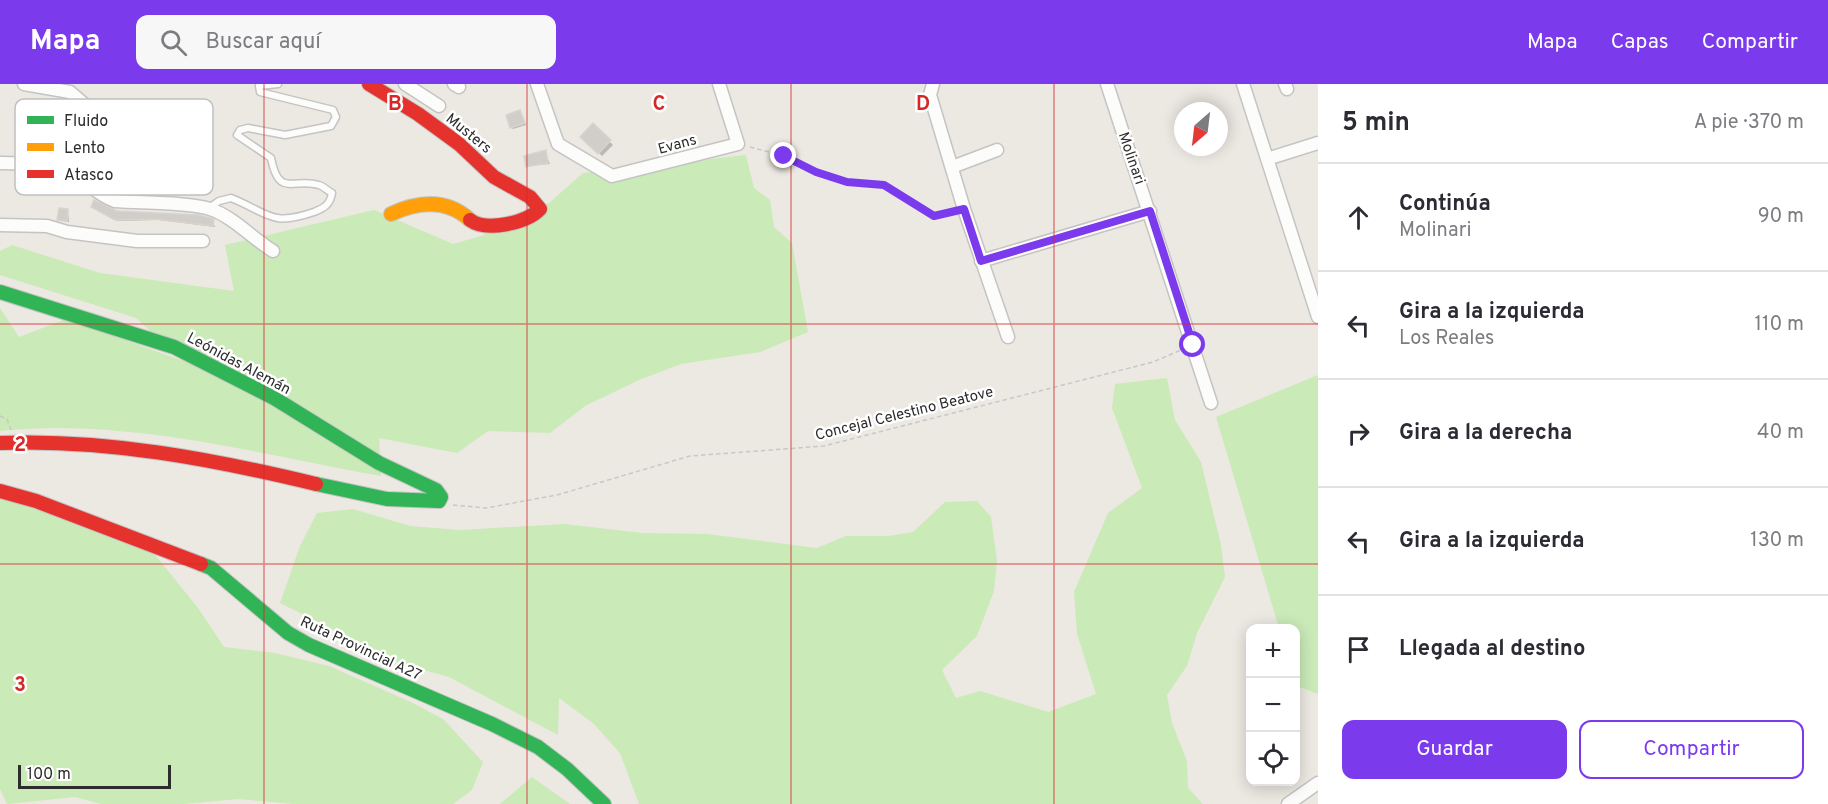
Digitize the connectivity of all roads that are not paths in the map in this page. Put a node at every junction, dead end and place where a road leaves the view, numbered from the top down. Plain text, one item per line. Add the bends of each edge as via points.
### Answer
1 (24, 84) edge
2 (278, 84) edge
3 (369, 84) edge
4 (405, 84) edge
5 (537, 84) edge
6 (719, 84) edge
7 (933, 84) edge
8 (1107, 84) edge
9 (1243, 84) edge
10 (78, 99) edge
11 (439, 105) dead end
12 (1318, 143) edge
13 (997, 150) dead end
14 (1267, 159) junction
15 (952, 167) junction
16 (100, 195) edge
17 (209, 209) junction
18 (1150, 211) junction
19 (391, 214) dead end
20 (0, 225) edge
21 (203, 241) dead end
22 (273, 250) dead end
23 (981, 261) junction
24 (0, 292) edge
25 (1318, 317) edge
26 (1008, 337) dead end
27 (1210, 403) dead end
28 (0, 443) edge
29 (0, 491) edge
30 (1318, 783) edge
31 (604, 804) edge
32 (1288, 804) edge

1 - 10 street via 70,92
2 - 17 lane via 260,86 260,92 333,110 336,117 331,126 285,135 248,128 237,135 271,158 281,181 320,185 332,194 330,201 323,208 293,219 261,214 231,198
3 - 19 street, Musters via 459,144 494,177 538,203 538,214 531,218 488,225 478,225 457,208 446,205 404,207
4 - 11 street
5 - 6 street, Evans via 558,144 612,176 738,144
7 - 15 street via 930,95
8 - 18 street, Molinari
9 - 14 street
12 - 14 street
13 - 15 street
14 - 25 street
15 - 23 street
16 - 17 street via 116,201
17 - 22 street
18 - 23 street
18 - 27 street, Molinari
20 - 21 street via 47,226 137,241
23 - 26 street
24 - 28 street, Leónidas Alemán via 174,347 225,371 370,458 436,490 441,497 439,501 378,497 111,444 48,439
29 - 31 street, Ruta Provincial A27 via 211,568 288,633 538,747
30 - 32 street

